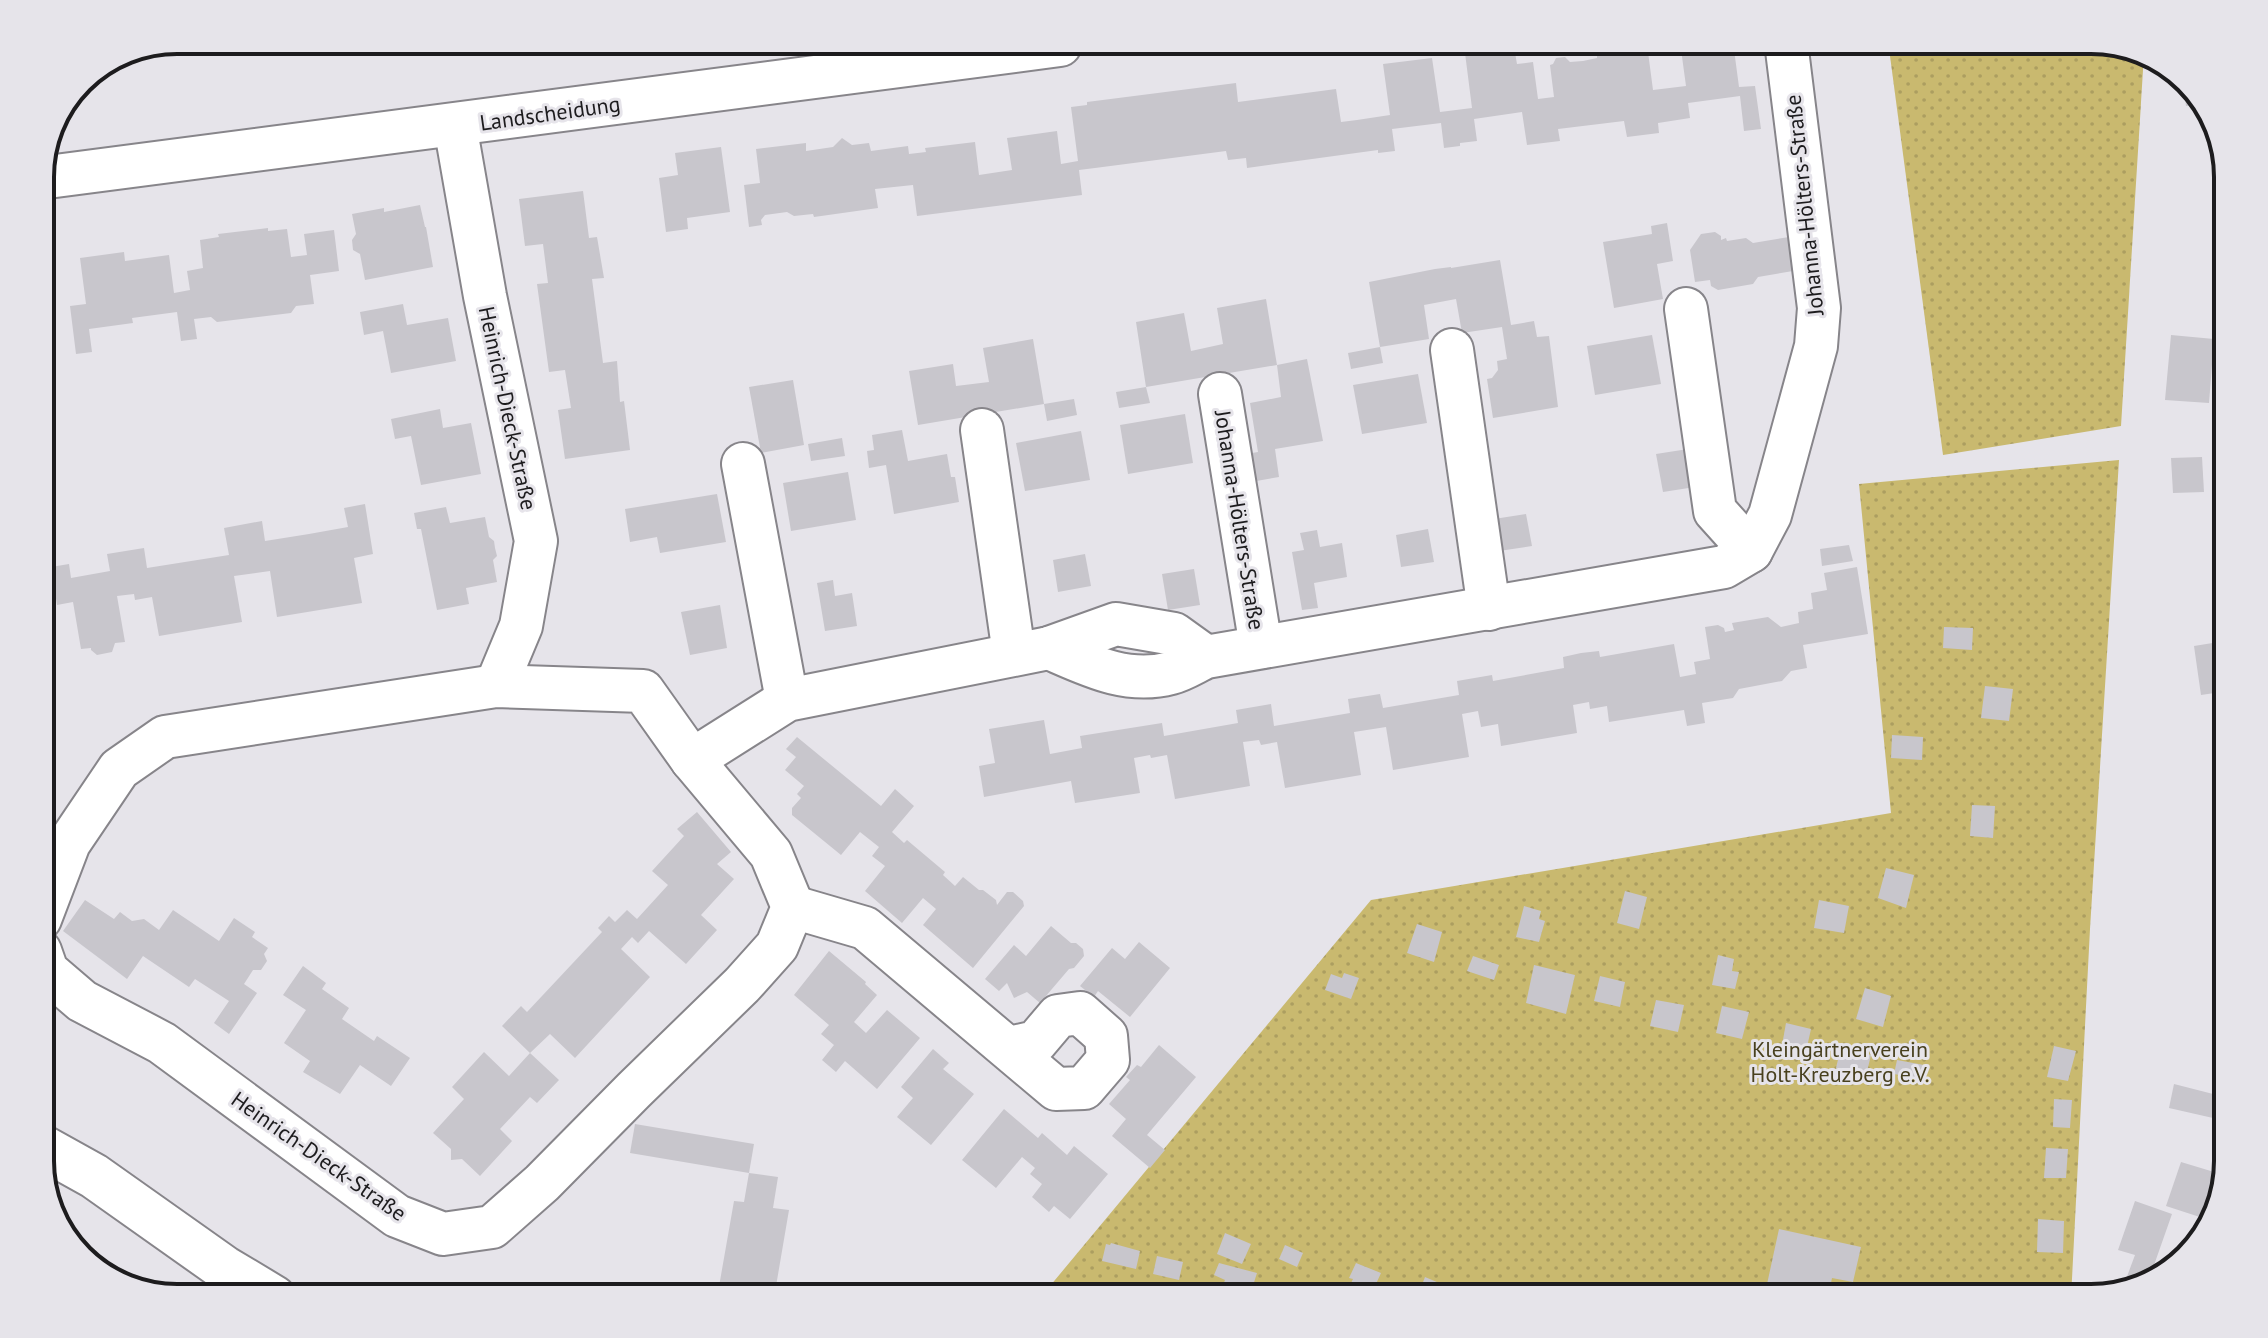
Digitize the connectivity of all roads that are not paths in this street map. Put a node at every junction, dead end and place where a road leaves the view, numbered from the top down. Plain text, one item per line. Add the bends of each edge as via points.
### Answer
1 (992, 54) edge
2 (1787, 54) edge
3 (455, 125) junction
4 (54, 176) edge
5 (1686, 309) dead end
6 (1452, 350) dead end
7 (1220, 394) dead end
8 (982, 430) dead end
9 (743, 464) dead end
10 (1751, 551) junction
11 (1489, 609) junction
12 (1261, 647) junction
13 (1032, 651) junction
14 (496, 686) junction
15 (787, 700) junction
16 (692, 760) junction
17 (54, 882) edge
18 (793, 907) junction
19 (54, 977) edge
20 (1009, 1048) dead end
21 (54, 1154) edge
22 (251, 1284) edge

1 - 3 street, Landscheidung
2 - 10 street, Johanna-Hölters-Straße via 1819,308 1816,346 1773,505
3 - 4 street, Landscheidung
3 - 14 street, Heinrich-Dieck-Straße via 536,541 521,626
5 - 10 street via 1715,511
6 - 11 street
7 - 12 street, Johanna-Hölters-Straße
8 - 13 street
9 - 15 street
10 - 11 street, Johanna-Hölters-Straße via 1724,567
11 - 12 street, Johanna-Hölters-Straße
12 - 13 street, Johanna-Hölters-Straße via 1206,657 1174,634 1116,624
13 - 15 street, Johanna-Hölters-Straße
14 - 16 street via 643,691
14 - 17 street via 165,737 119,769 69,843
15 - 16 street, Johanna-Hölters-Straße
16 - 18 street via 771,854
18 - 19 street, Heinrich-Dieck-Straße via 777,946 742,985 542,1183 492,1227 443,1234 397,1216 162,1043 82,1001
18 - 20 street via 865,928
21 - 22 main road

